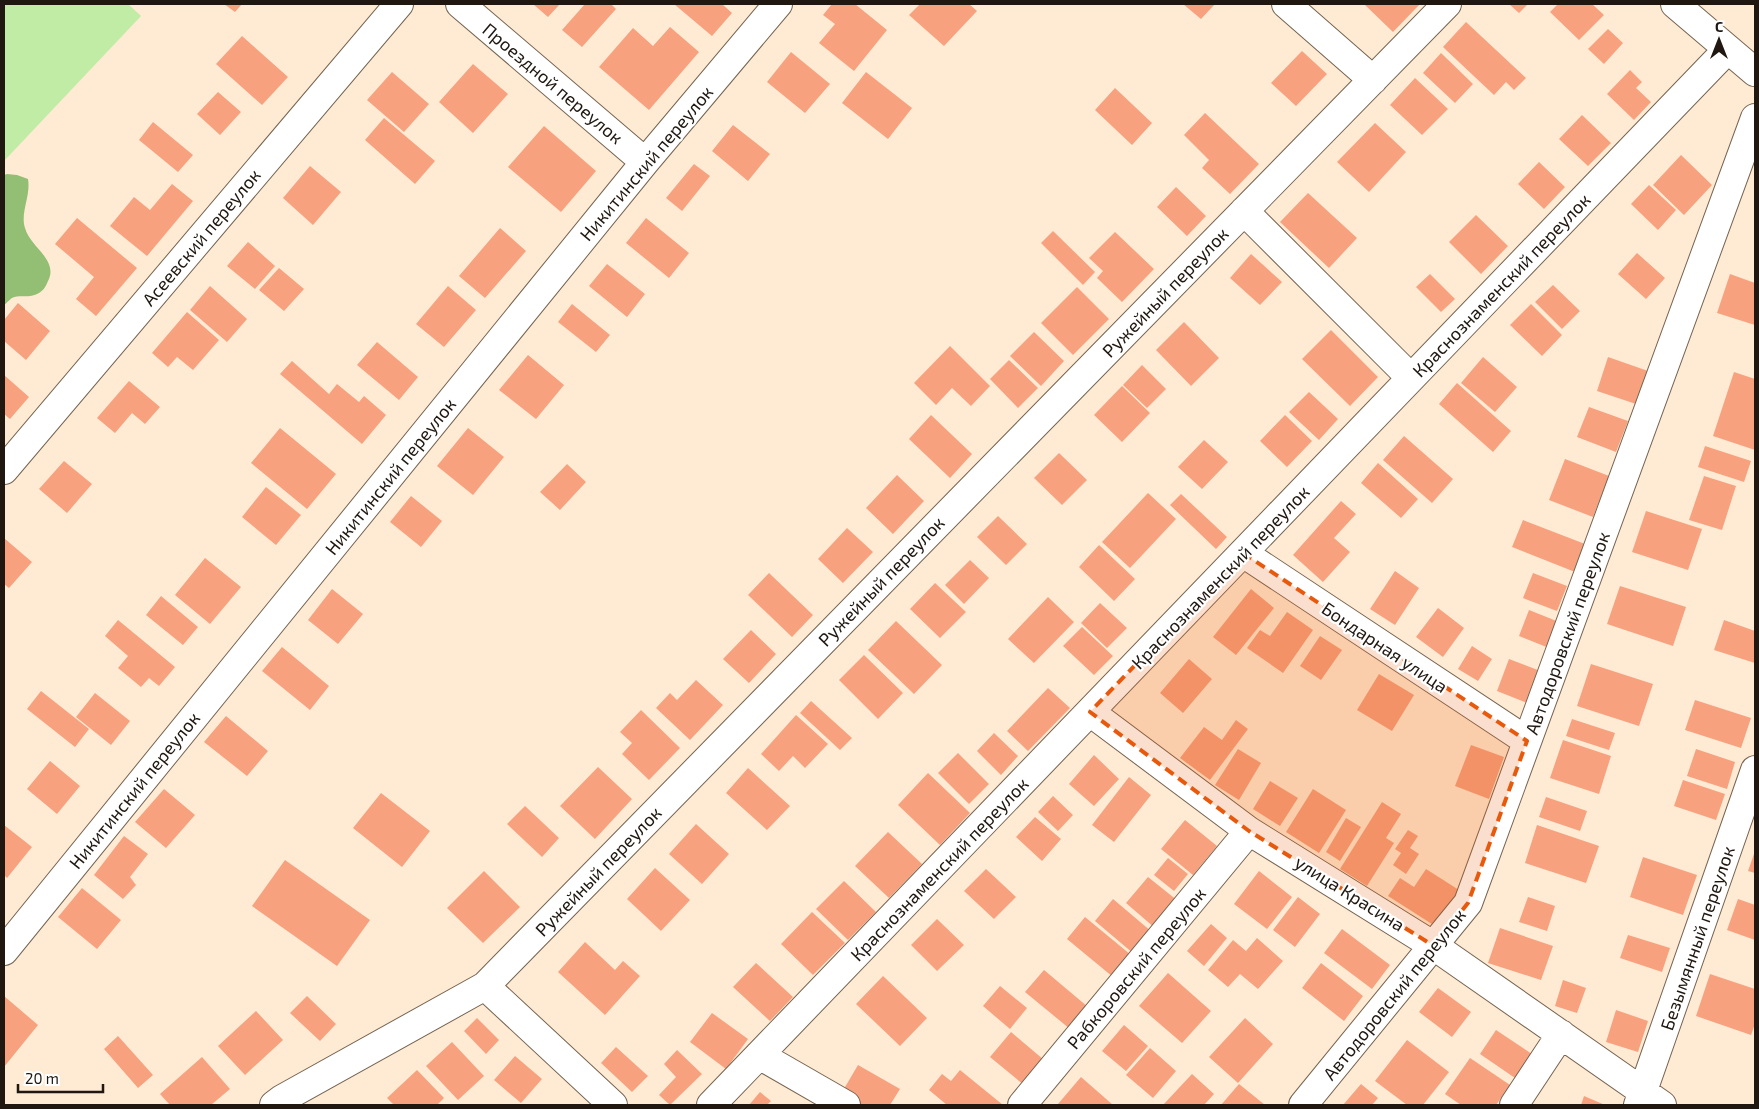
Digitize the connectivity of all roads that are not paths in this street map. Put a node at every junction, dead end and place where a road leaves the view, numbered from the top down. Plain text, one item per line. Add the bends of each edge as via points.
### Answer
1 (399, 4) edge
2 (460, 4) edge
3 (778, 4) edge
4 (1286, 4) edge
5 (1447, 4) edge
6 (1675, 4) edge
7 (1728, 49) junction
8 (1755, 72) edge
9 (1373, 80) junction
10 (1755, 118) edge
11 (645, 162) junction
12 (1244, 211) junction
13 (1412, 378) junction
14 (4, 470) edge
15 (1243, 552) junction
16 (1090, 712) junction
17 (1527, 741) junction
18 (1755, 770) edge
19 (1250, 831) junction
20 (1434, 946) junction
21 (4, 951) edge
22 (485, 986) junction
23 (1561, 1034) junction
24 (759, 1056) junction
25 (1648, 1101) edge
26 (281, 1103) edge
27 (613, 1105) edge
28 (712, 1105) edge
29 (846, 1105) edge
30 (1022, 1105) edge
31 (1303, 1105) edge
32 (1514, 1105) edge

1 - 14 street, Асеевский переулок
2 - 11 street, Проездной переулок
3 - 11 street, Никитинский переулок
4 - 9 street
5 - 9 street, Ружейный переулок
6 - 7 street
7 - 8 street
7 - 13 street, Краснознаменский переулок
9 - 12 street, Ружейный переулок
10 - 17 street, Автодоровский переулок
11 - 21 street, Никитинский переулок
12 - 13 street
12 - 22 street, Ружейный переулок
13 - 15 street, Краснознаменский переулок
15 - 16 street, Краснознаменский переулок
15 - 17 street, Бондарная улица
16 - 19 street, улица Красина
16 - 24 street, Краснознаменский переулок
17 - 20 street, Автодоровский переулок via 1468,903
18 - 25 street, Безымянный переулок
19 - 20 street, улица Красина
19 - 30 street, Рабкоровский переулок
20 - 23 street, улица Красина
20 - 31 street, Автодоровский переулок
22 - 26 street, Ружейный переулок
22 - 27 street
23 - 25 street, улица Красина
23 - 32 street
24 - 28 street, Краснознаменский переулок
24 - 29 street

